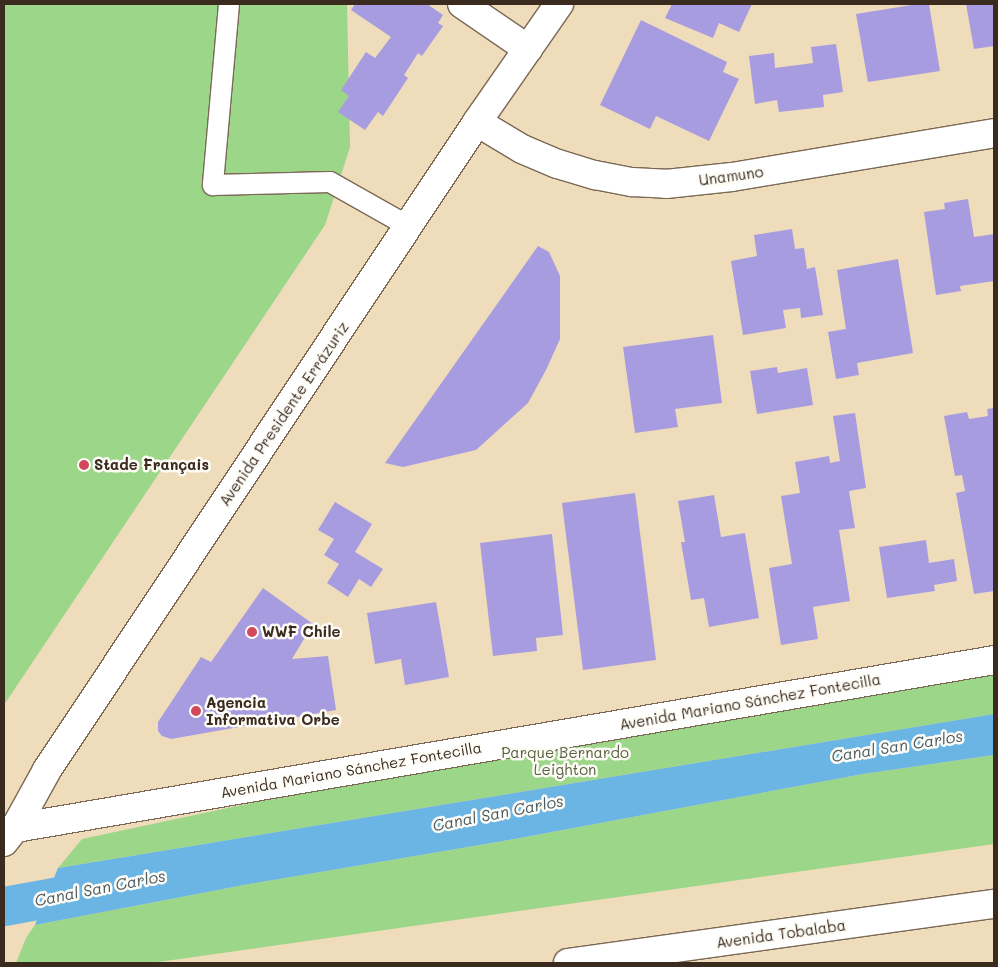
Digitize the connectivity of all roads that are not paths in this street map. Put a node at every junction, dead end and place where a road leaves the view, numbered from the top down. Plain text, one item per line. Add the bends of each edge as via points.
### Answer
1 (229, 4) edge
2 (462, 4) edge
3 (559, 4) edge
4 (528, 50) junction
5 (477, 122) junction
6 (994, 133) edge
7 (408, 226) junction
8 (994, 660) edge
9 (8, 833) edge
10 (4, 863) edge
11 (994, 904) edge
12 (622, 959) edge
13 (568, 963) edge

1 - 7 lane via 213,185 330,182
2 - 4 street
3 - 4 street, Avenida Presidente Errázuriz
4 - 5 street, Avenida Presidente Errázuriz
5 - 6 street, Unamuno via 522,149 558,164 594,175 666,184 732,177
5 - 7 street, Avenida Presidente Errázuriz
7 - 9 street, Avenida Presidente Errázuriz
8 - 9 street, Avenida Mariano Sánchez Fontecilla
9 - 10 street, Avenida Presidente Errázuriz
11 - 12 street, Avenida Tobalaba
12 - 13 street, Avenida Tobalaba

